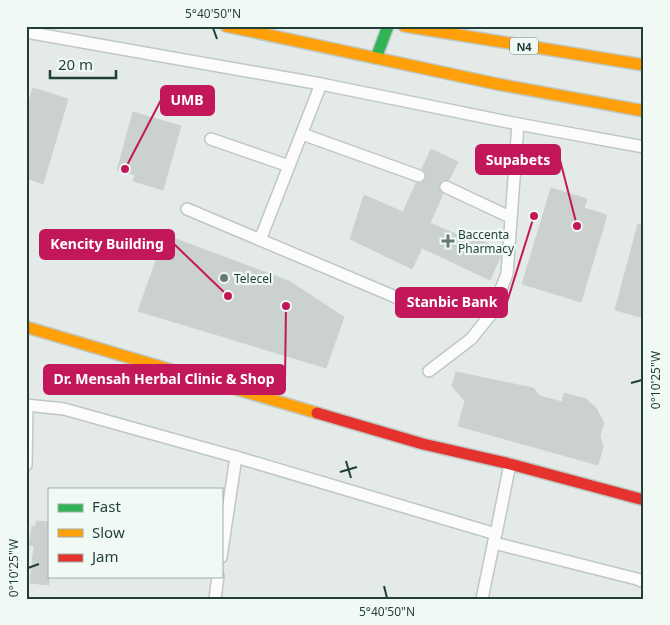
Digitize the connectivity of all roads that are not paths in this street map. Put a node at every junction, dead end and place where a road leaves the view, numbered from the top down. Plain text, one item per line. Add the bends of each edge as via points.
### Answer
1 (226, 26) edge
2 (388, 26) edge
3 (404, 26) edge
4 (26, 32) edge
5 (376, 58) junction
6 (644, 65) edge
7 (321, 84) junction
8 (644, 111) edge
9 (518, 124) junction
10 (302, 134) junction
11 (210, 139) dead end
12 (644, 147) edge
13 (289, 166) junction
14 (419, 176) dead end
15 (446, 187) dead end
16 (187, 209) dead end
17 (510, 218) junction
18 (260, 240) junction
19 (398, 298) dead end
20 (26, 327) edge
21 (429, 371) dead end
22 (27, 405) edge
23 (236, 458) junction
24 (510, 464) junction
25 (26, 465) edge
26 (644, 500) edge
27 (495, 539) junction
28 (222, 550) edge
29 (218, 578) edge
30 (644, 582) edge
31 (215, 599) edge
32 (482, 599) edge

1 - 5 main road
2 - 5 main road
3 - 6 main road, N4
4 - 7 lane
5 - 8 main road
7 - 9 lane
7 - 10 lane
9 - 12 lane
9 - 17 lane
10 - 13 lane
10 - 14 lane
11 - 13 lane
13 - 18 lane
15 - 17 lane
16 - 18 lane
17 - 21 lane via 507,274 491,314 471,339
18 - 19 lane
20 - 24 main road via 423,444
22 - 23 lane via 64,409
22 - 25 lane
23 - 27 lane
23 - 28 lane
24 - 26 main road
24 - 27 lane
27 - 30 lane
27 - 32 lane
29 - 31 lane

